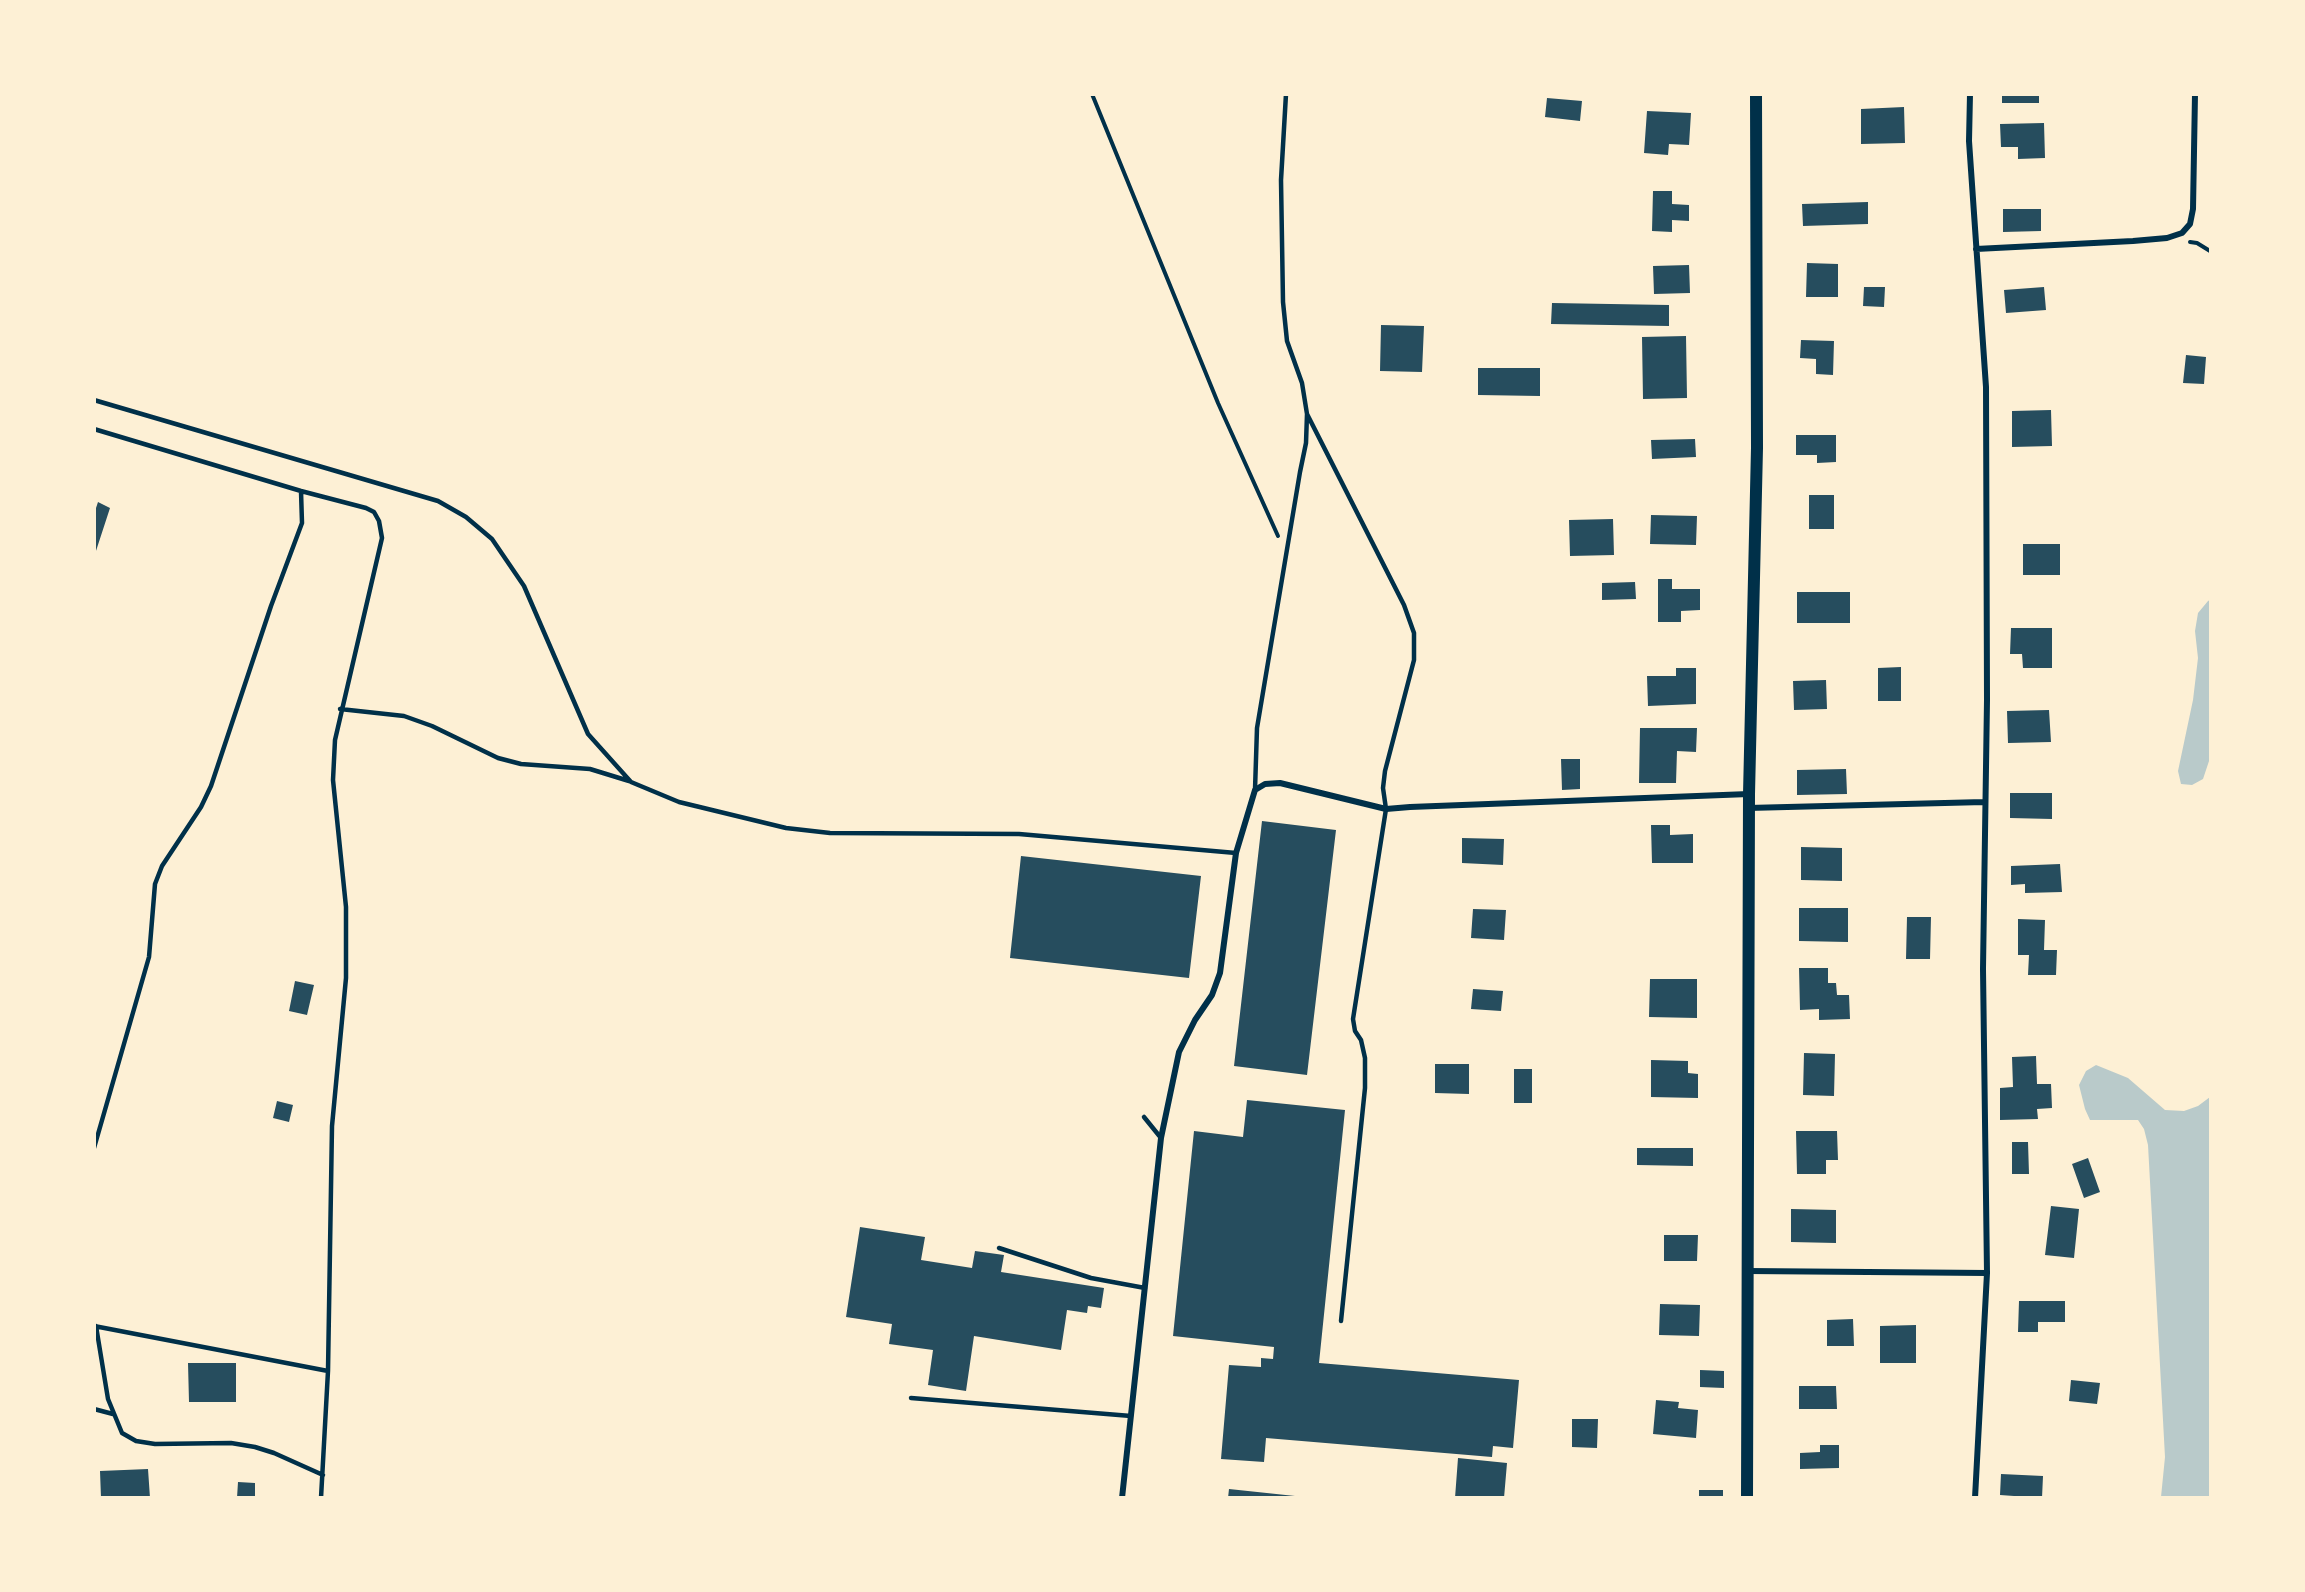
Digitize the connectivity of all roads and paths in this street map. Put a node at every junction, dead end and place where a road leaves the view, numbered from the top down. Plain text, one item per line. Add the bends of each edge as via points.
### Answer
1 (1092, 94) edge
2 (1286, 94) edge
3 (1756, 94) edge
4 (1970, 94) edge
5 (2195, 94) edge
6 (1976, 249) junction
7 (94, 400) edge
8 (1307, 414) junction
9 (94, 429) edge
10 (301, 491) junction
11 (1286, 555) junction
12 (340, 709) junction
13 (631, 782) junction
14 (1255, 790) junction
15 (1749, 794) junction
16 (1984, 802) junction
17 (1749, 808) junction
18 (1386, 809) junction
19 (1236, 853) junction
20 (1144, 1117) dead end
21 (1161, 1138) junction
22 (94, 1148) edge
23 (999, 1248) dead end
24 (1747, 1271) junction
25 (1987, 1273) junction
26 (1145, 1288) junction
27 (1341, 1321) dead end
28 (95, 1326) edge
29 (328, 1371) junction
30 (911, 1398) dead end
31 (94, 1409) edge
32 (113, 1414) junction
33 (1131, 1416) junction
34 (323, 1475) junction
35 (321, 1497) edge
36 (1122, 1497) edge
37 (1747, 1497) edge
38 (1975, 1497) edge

1 - 11 path via 1218,403
2 - 8 lane via 1281,180 1283,302 1287,341 1302,383
3 - 15 main road via 1757,448
4 - 6 street via 1968,141
5 - 6 street via 2193,209 2190,224 2182,233 2133,241
6 - 16 street via 1986,387
7 - 13 lane via 438,501 466,517 492,539 524,586 588,734
8 - 11 lane via 1306,443
8 - 18 lane via 1404,605 1414,633 1414,660 1384,771
9 - 10 lane
10 - 12 lane via 374,512 382,537
10 - 22 lane via 302,523 211,786 155,884 149,957
11 - 14 lane via 1257,728
12 - 13 lane via 404,717 498,758 521,764 590,769
12 - 29 lane via 333,780 346,907 346,978 332,1126
13 - 19 lane via 679,802 786,828 830,833 1019,834
14 - 18 street via 1280,783
14 - 19 street
15 - 17 main road
15 - 18 street
16 - 17 street
16 - 25 street
17 - 24 main road
18 - 27 lane via 1353,1019 1365,1058 1365,1088
19 - 21 street via 1220,973 1212,995 1179,1052
20 - 21 lane
21 - 26 street
23 - 26 lane via 1091,1278
24 - 25 street
24 - 37 main road
25 - 38 street
26 - 33 street
28 - 29 lane
28 - 32 lane
29 - 34 lane
30 - 33 lane
31 - 32 lane
32 - 34 lane via 122,1433 136,1441 255,1447
33 - 36 street
34 - 35 lane

